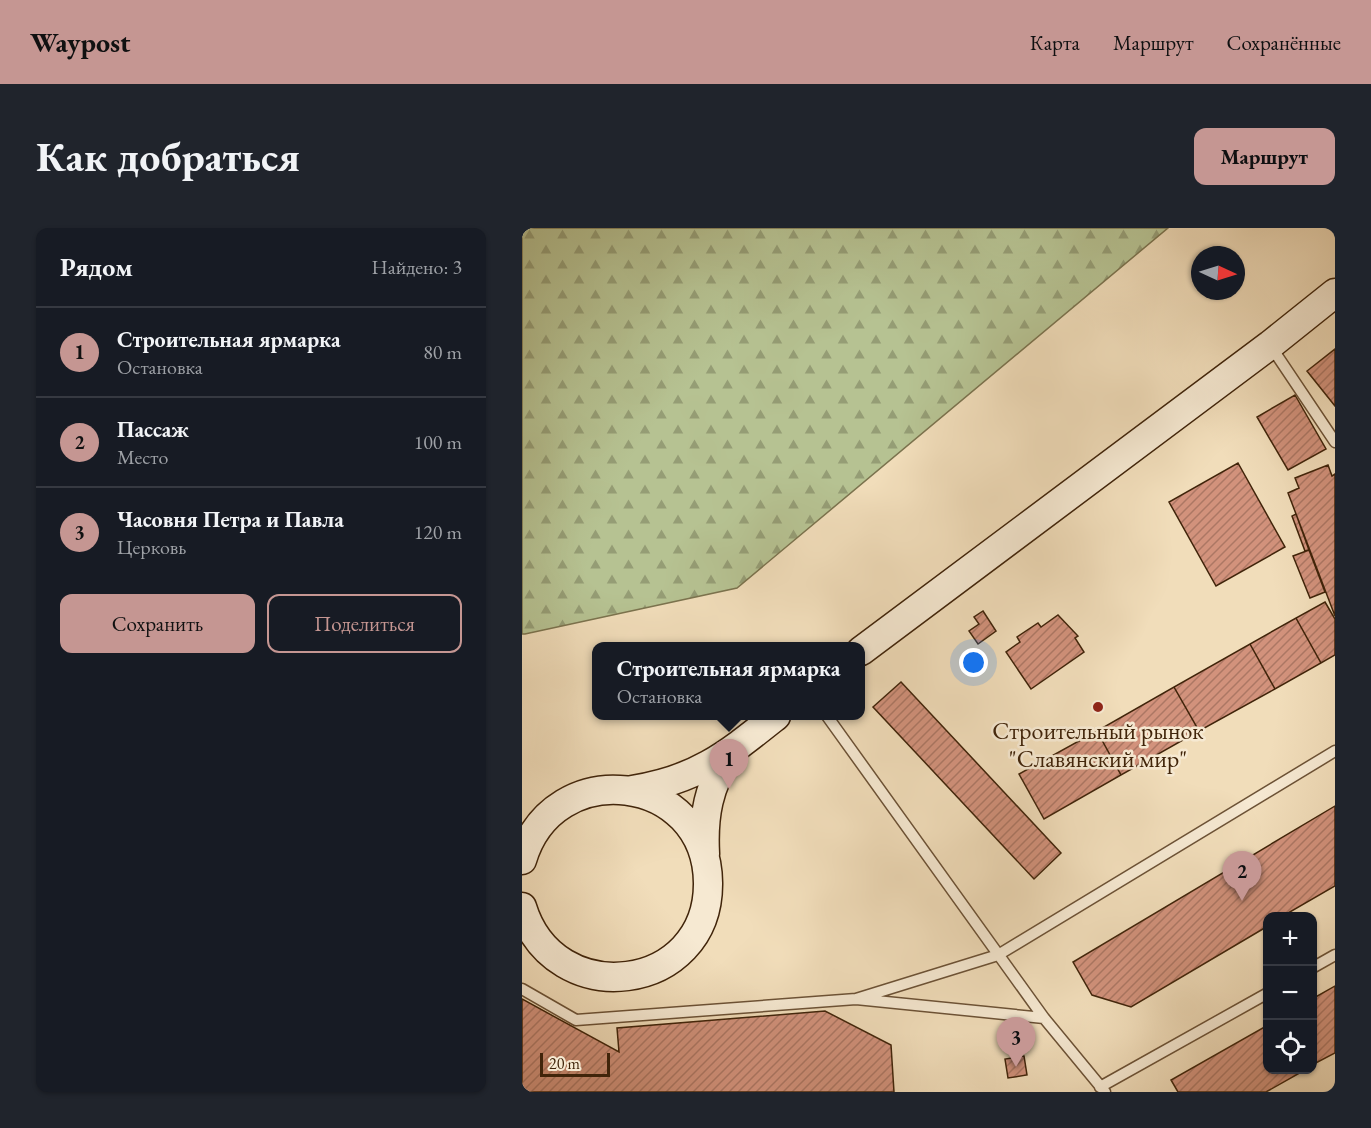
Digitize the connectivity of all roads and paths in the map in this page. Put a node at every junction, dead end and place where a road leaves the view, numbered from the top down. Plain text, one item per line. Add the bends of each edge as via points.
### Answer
1 (1335, 292) edge
2 (1270, 345) junction
3 (1335, 442) edge
4 (865, 648) edge
5 (771, 720) edge
6 (830, 720) edge
7 (1335, 751) edge
8 (731, 752) junction
9 (632, 790) junction
10 (546, 816) junction
11 (522, 834) edge
12 (522, 860) edge
13 (706, 865) junction
14 (522, 908) edge
15 (522, 936) edge
16 (546, 951) junction
17 (998, 955) junction
18 (1335, 955) edge
19 (1316, 966) edge
20 (522, 989) edge
21 (1263, 996) edge
22 (856, 999) junction
23 (1044, 1018) junction
24 (1102, 1089) edge

1 - 2 street
2 - 3 lane
2 - 4 street
5 - 8 street
6 - 17 lane
7 - 17 lane
8 - 9 street via 674,782
8 - 13 street via 716,773 709,793 705,816
9 - 10 street via 595,790 577,796
9 - 13 street via 650,796 680,816 692,831
10 - 11 street
10 - 12 street via 530,839
13 - 16 street via 706,902 692,936 673,956 650,971 632,976 595,976
14 - 16 street
15 - 16 street
17 - 22 lane
17 - 23 lane
18 - 19 lane
20 - 22 lane via 576,1020
21 - 24 lane
22 - 23 lane
23 - 24 lane

